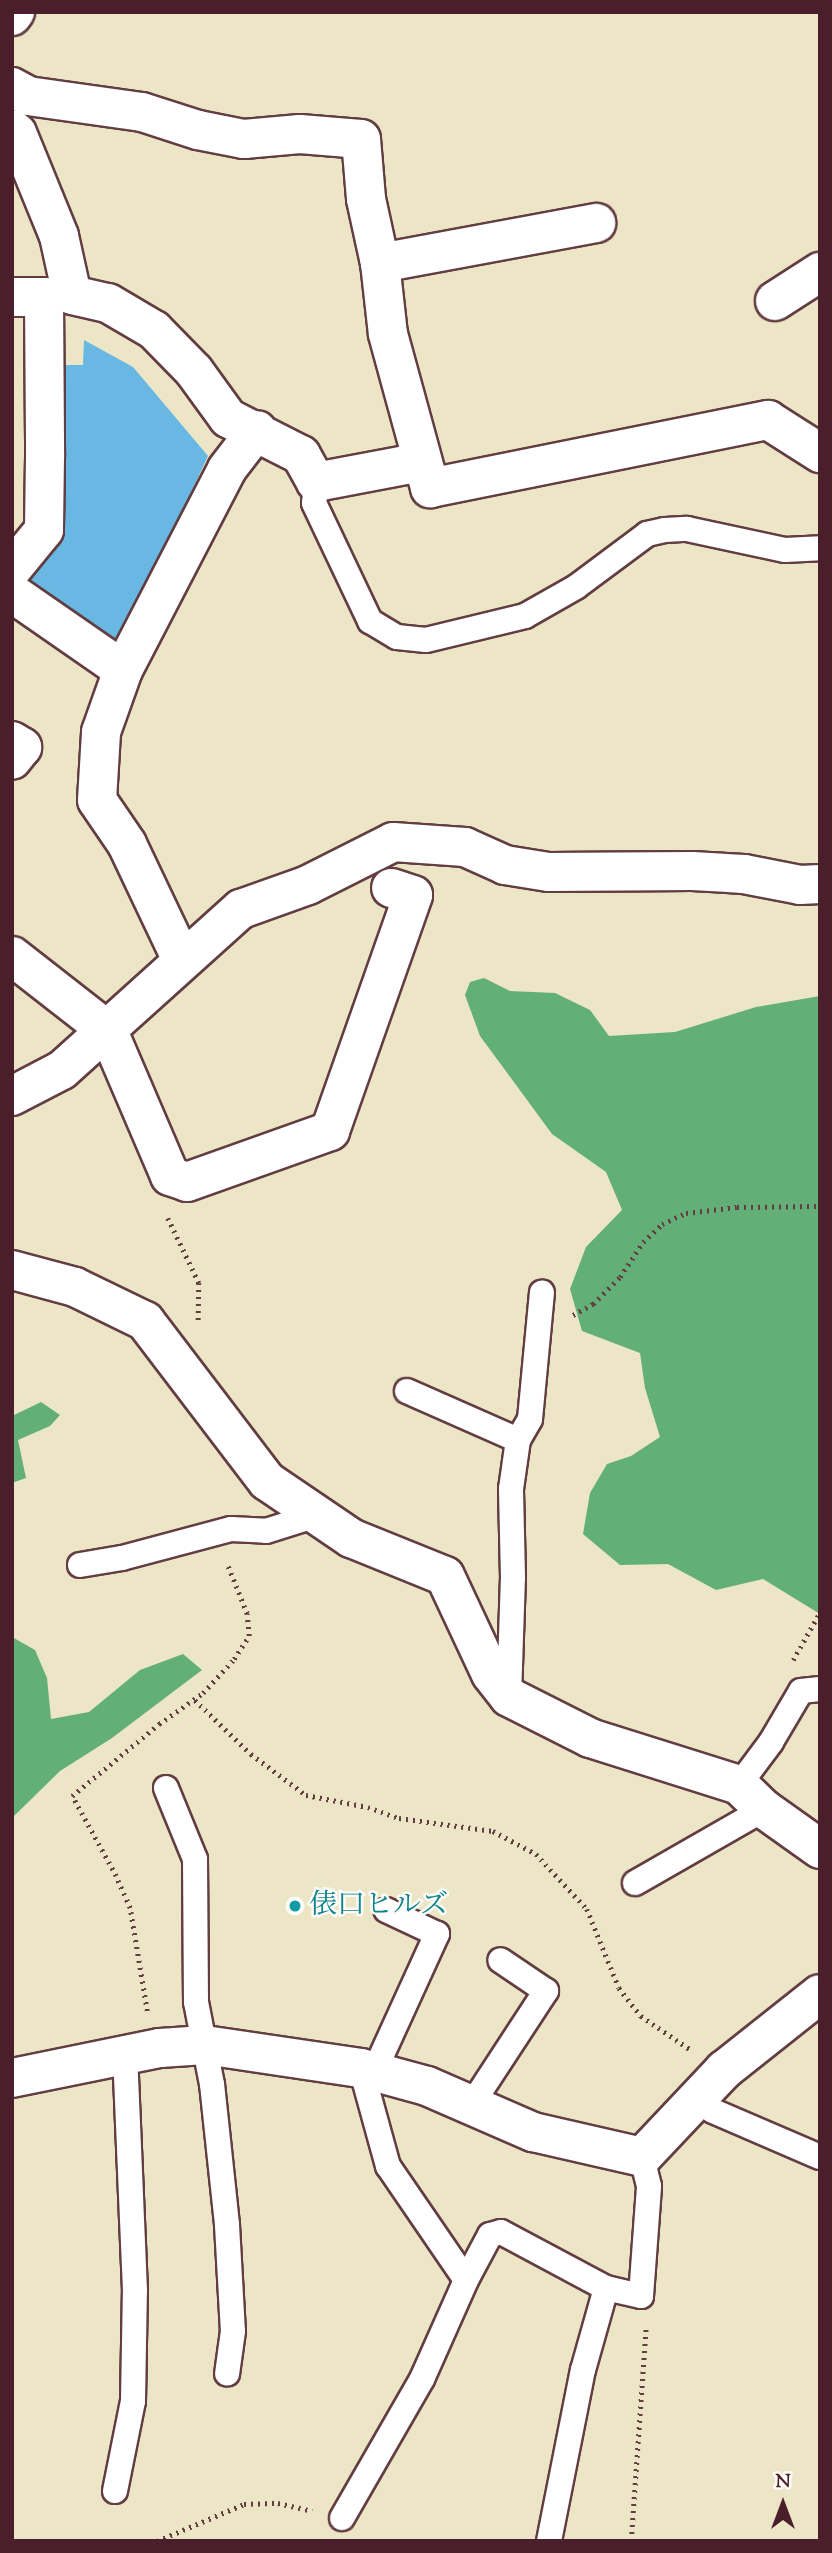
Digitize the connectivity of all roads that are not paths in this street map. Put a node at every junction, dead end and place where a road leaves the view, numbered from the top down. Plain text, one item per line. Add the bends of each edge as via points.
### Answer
1 (12, 87) edge
2 (12, 129) edge
3 (596, 223) dead end
4 (380, 263) junction
5 (820, 272) edge
6 (12, 298) edge
7 (775, 301) dead end
8 (257, 430) junction
9 (820, 453) edge
10 (29, 457) edge
11 (422, 461) junction
12 (316, 482) junction
13 (820, 548) edge
14 (12, 569) edge
15 (12, 593) edge
16 (123, 670) junction
17 (12, 741) edge
18 (12, 760) edge
19 (820, 884) edge
20 (391, 888) dead end
21 (12, 956) edge
22 (182, 960) junction
23 (108, 1031) junction
24 (12, 1096) edge
25 (12, 1270) edge
26 (542, 1293) dead end
27 (407, 1391) dead end
28 (518, 1440) junction
29 (314, 1516) junction
30 (80, 1565) dead end
31 (820, 1689) edge
32 (509, 1697) junction
33 (166, 1788) dead end
34 (751, 1797) junction
35 (820, 1849) edge
36 (635, 1883) dead end
37 (386, 1910) dead end
38 (500, 1961) dead end
39 (820, 1994) edge
40 (205, 2045) junction
41 (125, 2057) junction
42 (368, 2070) junction
43 (12, 2078) edge
44 (695, 2100) junction
45 (470, 2106) junction
46 (642, 2157) junction
47 (820, 2157) edge
48 (466, 2280) junction
49 (606, 2288) junction
50 (227, 2374) dead end
51 (116, 2491) dead end
52 (342, 2518) road end
53 (549, 2541) edge

1 - 4 street via 28,96 142,111 244,139 300,134 361,139 366,199
2 - 8 street via 59,236 72,295 108,303 154,330 194,371 228,418
3 - 4 street
4 - 11 street via 388,334
5 - 7 street
6 - 10 street via 44,297
8 - 12 street via 300,455
8 - 16 street via 227,469
9 - 11 street via 768,420 429,488
10 - 14 street via 44,530
11 - 12 street
12 - 13 lane via 314,503 370,621 397,637 426,640 524,616 576,587 647,534 665,530 687,530 785,550
15 - 16 street
16 - 22 street via 101,732 97,800 127,844
17 - 18 street via 22,747
19 - 22 street via 705,872 548,872 505,865 464,846 393,842 308,885 240,909
20 - 23 street via 413,895 330,1130 187,1182 170,1176
21 - 23 street
22 - 23 street
23 - 24 street via 62,1070
25 - 29 street via 75,1287 145,1321 267,1481
26 - 28 lane via 530,1419
27 - 28 lane
28 - 32 lane via 511,1489
29 - 30 lane via 265,1531 231,1529
29 - 32 street via 351,1538 445,1576 491,1674
31 - 34 lane via 801,1691 771,1742
32 - 34 street via 590,1738
33 - 40 lane via 195,1859 196,2002
34 - 35 street
34 - 36 lane
37 - 42 lane via 437,1934
38 - 45 lane via 546,1992
39 - 44 street via 724,2070
40 - 41 street via 160,2048
40 - 42 street
40 - 50 lane via 227,2225 233,2331
41 - 43 street
41 - 51 lane via 134,2373
42 - 45 street via 427,2086
42 - 48 lane via 388,2166
44 - 46 street
44 - 47 lane
45 - 46 street via 533,2132
46 - 49 lane via 649,2186 641,2296
48 - 49 lane via 490,2235 501,2232
48 - 52 lane via 422,2379
49 - 53 lane via 583,2370

